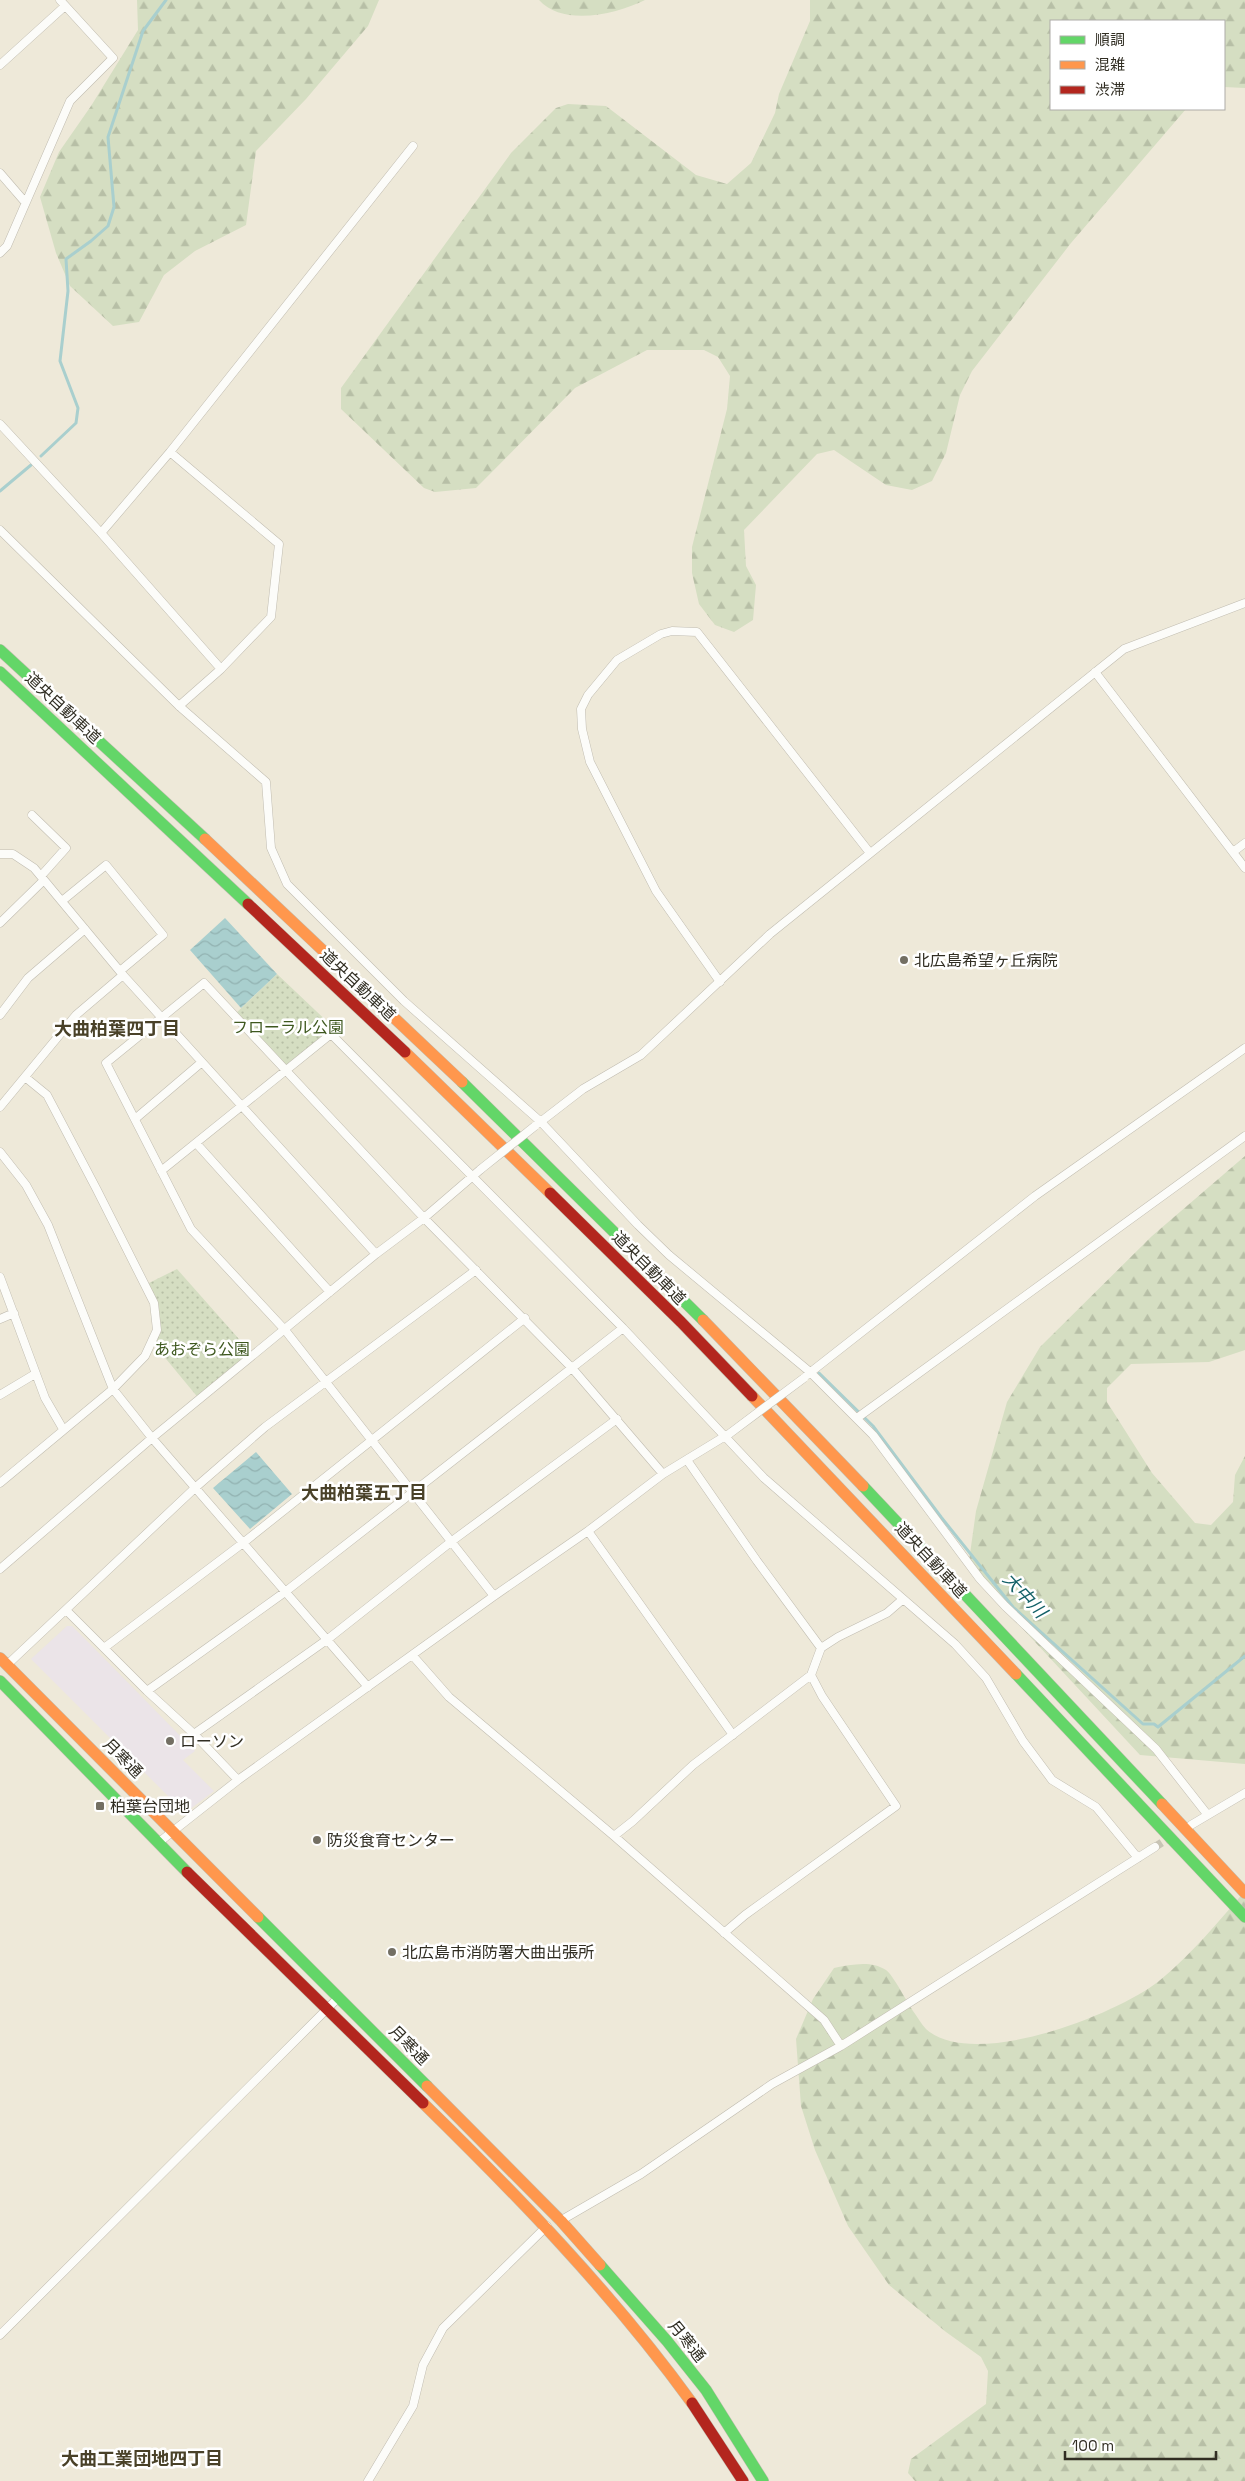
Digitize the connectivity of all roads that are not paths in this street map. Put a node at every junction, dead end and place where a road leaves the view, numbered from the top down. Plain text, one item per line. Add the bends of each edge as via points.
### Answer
1 (62, 3) edge
2 (0, 65) edge
3 (413, 146) dead end
4 (0, 173) edge
5 (25, 202) junction
6 (0, 253) edge
7 (0, 424) edge
8 (170, 452) junction
9 (0, 530) edge
10 (101, 533) junction
11 (1245, 603) edge
12 (0, 650) edge
13 (221, 669) junction
14 (0, 672) edge
15 (1095, 672) junction
16 (179, 706) junction
17 (32, 815) dead end
18 (1245, 843) edge
19 (1233, 852) junction
20 (870, 853) junction
21 (0, 854) edge
22 (1245, 868) edge
23 (42, 878) junction
24 (62, 901) junction
25 (0, 924) edge
26 (85, 929) junction
27 (121, 973) junction
28 (720, 982) junction
29 (0, 1015) edge
30 (161, 1017) junction
31 (1245, 1048) edge
32 (202, 1062) junction
33 (285, 1070) junction
34 (25, 1077) junction
35 (242, 1106) junction
36 (0, 1107) edge
37 (135, 1119) junction
38 (538, 1124) junction
39 (1245, 1136) edge
40 (196, 1143) junction
41 (0, 1152) edge
42 (161, 1171) junction
43 (472, 1177) junction
44 (424, 1218) junction
45 (376, 1254) junction
46 (476, 1270) junction
47 (0, 1277) edge
48 (330, 1292) junction
49 (14, 1313) junction
50 (525, 1318) junction
51 (0, 1319) edge
52 (623, 1328) junction
53 (285, 1330) junction
54 (572, 1368) junction
55 (36, 1374) junction
56 (807, 1375) junction
57 (326, 1381) junction
58 (113, 1389) junction
59 (0, 1395) edge
60 (857, 1418) junction
61 (617, 1419) junction
62 (63, 1428) junction
63 (726, 1435) junction
64 (152, 1438) junction
65 (372, 1440) junction
66 (687, 1460) junction
67 (664, 1474) junction
68 (0, 1483) edge
69 (196, 1487) junction
70 (412, 1491) junction
71 (588, 1531) junction
72 (452, 1541) junction
73 (243, 1543) junction
74 (0, 1569) edge
75 (285, 1592) junction
76 (494, 1596) junction
77 (902, 1600) junction
78 (66, 1610) junction
79 (328, 1639) junction
80 (104, 1648) junction
81 (821, 1648) junction
82 (413, 1656) junction
83 (4, 1662) edge
84 (811, 1675) junction
85 (0, 1682) edge
86 (368, 1687) junction
87 (147, 1692) junction
88 (194, 1734) junction
89 (734, 1735) junction
90 (238, 1780) junction
91 (1245, 1793) edge
92 (1207, 1814) junction
93 (1191, 1825) dead end
94 (172, 1831) junction
95 (614, 1836) junction
96 (158, 1843) junction
97 (1155, 1847) tunnel mouth
98 (1138, 1858) junction
99 (1245, 1893) edge
100 (1245, 1917) edge
101 (724, 1934) junction
102 (338, 1998) junction
103 (326, 2009) junction
104 (842, 2046) junction
105 (561, 2221) junction
106 (544, 2226) junction
107 (0, 2335) edge
108 (368, 2481) edge
109 (743, 2481) edge
110 (763, 2481) edge

1 - 2 street
1 - 5 street via 113,58 70,101
3 - 8 street
4 - 5 street
5 - 6 street via 7,246
7 - 10 street
8 - 10 street
8 - 13 street via 279,544 271,617
9 - 16 street
10 - 13 street
11 - 15 street via 1124,649
12 - 99 highway, 道央自動車道 via 423,1044 698,1316 859,1482
13 - 16 street
14 - 100 highway, 道央自動車道 via 421,1067 694,1336 838,1484
15 - 19 street
15 - 20 street
16 - 38 street via 266,782 271,848 287,884 404,1001
17 - 23 street via 66,848
18 - 19 street
19 - 22 street
20 - 28 street via 770,934
20 - 28 street via 697,632 661,634 617,660 588,695 581,709 590,762 656,892
21 - 23 street via 13,854 34,868
23 - 24 street
23 - 25 street
24 - 26 street
24 - 27 street via 106,865 163,935
26 - 27 street
26 - 29 street via 28,978
27 - 30 street
27 - 34 street via 76,1014
28 - 38 street via 640,1055 583,1089
30 - 32 street
30 - 33 street via 204,982
30 - 37 street via 106,1063
31 - 56 street via 1035,1196
32 - 35 street
32 - 37 street
33 - 35 street
33 - 43 street via 331,1034
33 - 44 street
34 - 36 street
34 - 58 street via 47,1096 154,1303 158,1330 145,1356
35 - 40 street
35 - 45 street
37 - 42 street
38 - 43 street, bridge
38 - 56 street via 669,1255
39 - 60 street
40 - 42 street
40 - 48 street
41 - 58 street via 26,1184 48,1225
42 - 53 street via 191,1229
43 - 44 street
43 - 52 street
44 - 45 street
44 - 46 street
45 - 48 street
46 - 50 street
46 - 57 street
47 - 49 street
48 - 53 street
49 - 51 street
49 - 55 street
50 - 54 street
50 - 65 street
52 - 54 street
52 - 63 street
53 - 57 street
53 - 64 street
54 - 61 street
54 - 70 street
55 - 59 street
55 - 62 street via 45,1398
56 - 60 street
56 - 63 street, bridge
57 - 65 street
57 - 69 street via 265,1427
58 - 62 street
58 - 64 street
60 - 92 street via 980,1579 1156,1748
61 - 67 street
61 - 72 street
62 - 68 street
63 - 66 street
63 - 77 street via 764,1478
64 - 69 street
64 - 74 street
65 - 70 street
65 - 73 street
66 - 67 street
66 - 81 street
67 - 71 street
69 - 73 street
69 - 78 street
70 - 72 street
70 - 75 street
71 - 76 street
71 - 89 street
72 - 76 street
72 - 79 street
73 - 75 street
73 - 80 street
75 - 79 street
75 - 87 street
76 - 82 street
77 - 81 street via 887,1613
77 - 98 street via 955,1644 986,1678 1023,1741 1052,1780 1096,1807
78 - 80 street
78 - 83 street
79 - 86 street
79 - 88 street
80 - 87 street
81 - 84 street
82 - 86 street
82 - 95 street via 449,1696
83 - 94 highway, 月寒通
84 - 89 street
84 - 101 street via 896,1806 745,1915
85 - 96 highway, 月寒通
86 - 90 street
87 - 88 street
88 - 90 street
89 - 95 street via 693,1765
90 - 94 street
91 - 92 street
92 - 93 street
94 - 96 street
94 - 102 highway, 月寒通
95 - 101 street
96 - 103 highway, 月寒通
97 - 98 street
98 - 104 street
101 - 104 street via 824,2020
102 - 103 street
102 - 105 highway, 月寒通
103 - 106 highway, 月寒通
103 - 107 street
104 - 105 street via 772,2084 641,2174
105 - 106 street
105 - 110 highway, 月寒通 via 706,2390
106 - 108 street via 443,2328 423,2365 413,2406
106 - 109 highway, 月寒通 via 652,2348

